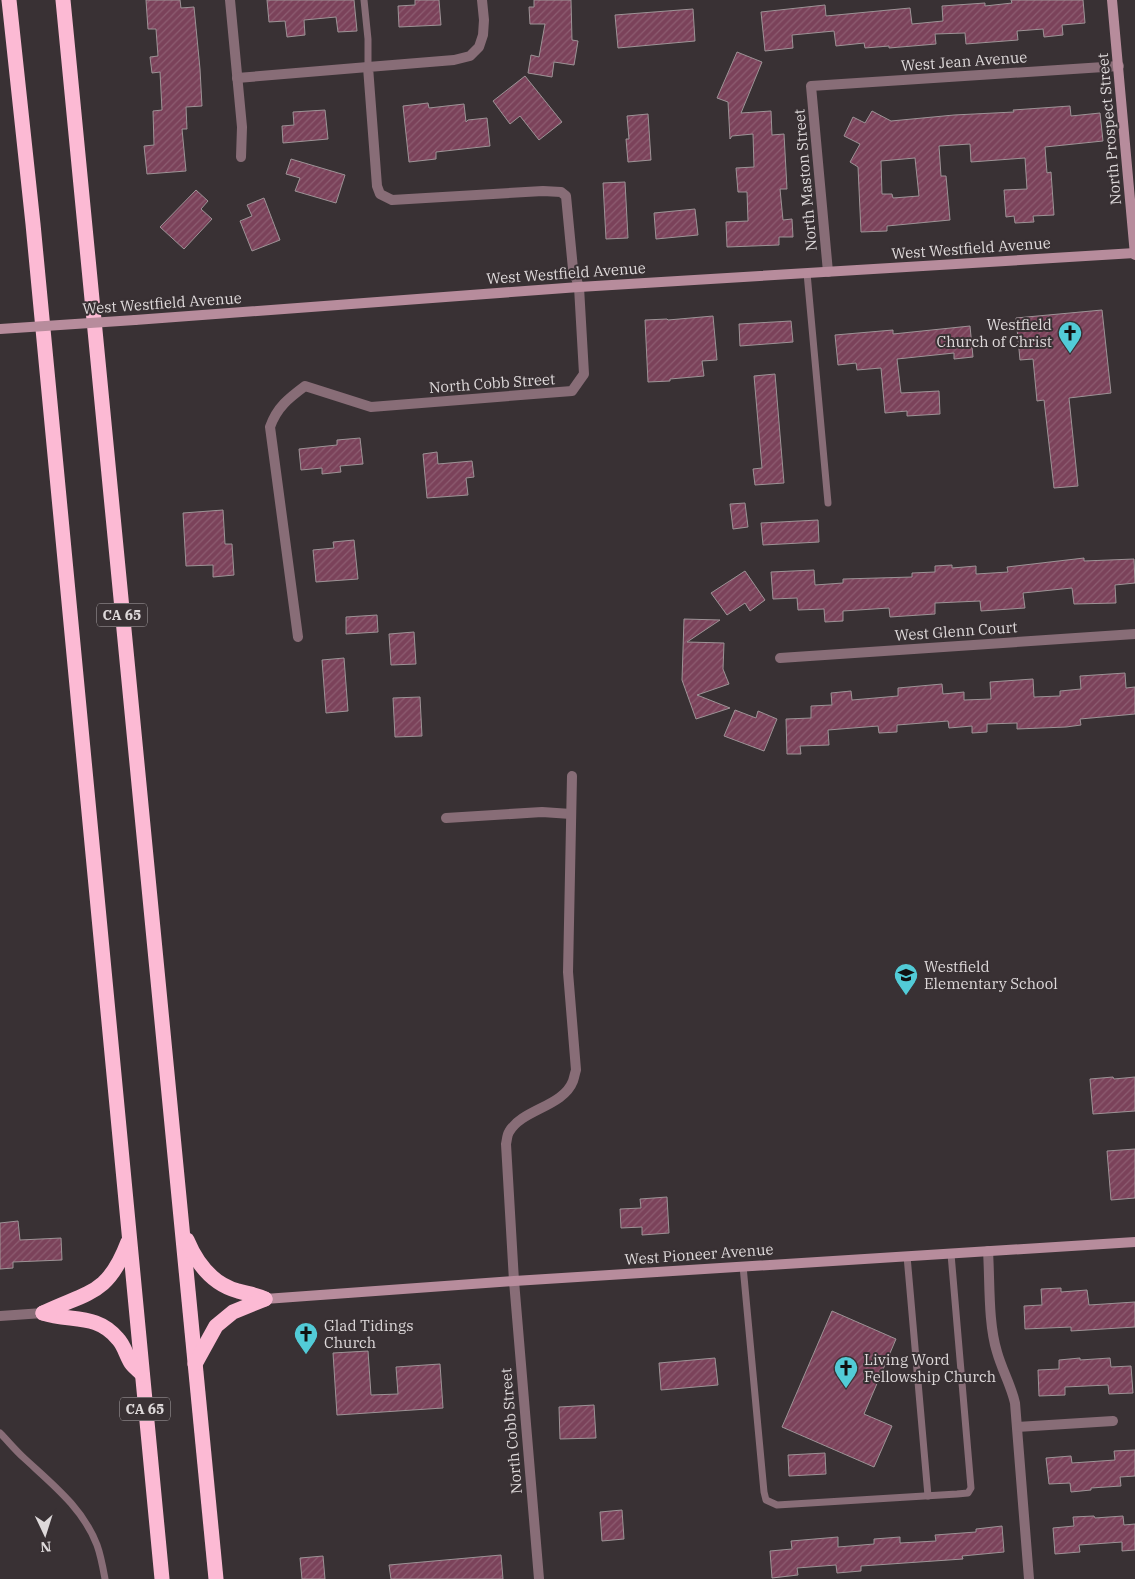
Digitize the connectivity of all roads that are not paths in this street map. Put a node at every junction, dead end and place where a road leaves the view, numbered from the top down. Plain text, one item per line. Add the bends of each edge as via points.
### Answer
1 (9, 0) edge
2 (63, 0) edge
3 (230, 0) edge
4 (364, 0) edge
5 (482, 0) edge
6 (1112, 0) edge
7 (1119, 66) junction
8 (368, 67) junction
9 (237, 78) junction
10 (811, 86) joint
11 (241, 157) dead end
12 (1135, 253) edge
13 (828, 272) junction
14 (807, 273) junction
15 (579, 287) junction
16 (0, 329) edge
17 (828, 504) dead end
18 (1135, 634) edge
19 (298, 637) dead end
20 (780, 658) dead end
21 (572, 776) dead end
22 (571, 814) junction
23 (446, 818) dead end
24 (182, 1230) junction
25 (129, 1239) junction
26 (1135, 1242) edge
27 (988, 1251) junction
28 (951, 1254) junction
29 (907, 1256) junction
30 (744, 1266) junction
31 (514, 1281) junction
32 (265, 1299) junction
33 (43, 1313) junction
34 (0, 1316) edge
35 (195, 1364) junction
36 (142, 1374) junction
37 (1114, 1420) dead end
38 (1017, 1427) junction
39 (0, 1433) edge
40 (928, 1496) junction
41 (105, 1579) edge
42 (162, 1579) edge
43 (216, 1579) edge
44 (539, 1579) edge
45 (1029, 1579) edge

1 - 25 highway, CA 65
2 - 24 highway, CA 65
3 - 9 street
4 - 8 lane
5 - 8 street via 482,35 479,47 470,56
6 - 7 street, North Prospect Street
7 - 10 street, West Jean Avenue
7 - 12 street, North Prospect Street
8 - 9 street
8 - 15 street, North Cobb Street via 380,194 400,200 561,192 566,196 573,269
9 - 11 street via 242,127
10 - 13 street, North Maston Street
12 - 13 street, West Westfield Avenue
13 - 14 street, West Westfield Avenue
14 - 15 street, West Westfield Avenue
14 - 17 lane
15 - 16 street, West Westfield Avenue, bridge
15 - 19 street, North Cobb Street via 584,374 572,392 371,407 305,386 283,402 270,427
18 - 20 street, West Glenn Court
21 - 22 street, North Cobb Street
22 - 23 street via 542,812
22 - 31 street, North Cobb Street via 568,972 576,1070 573,1083 564,1093 517,1122 509,1133 506,1144
24 - 32 highway via 194,1256 215,1281
24 - 35 highway, CA 65
25 - 33 highway via 116,1269 97,1289
25 - 36 highway, CA 65
26 - 27 street, West Pioneer Avenue
27 - 28 street, West Pioneer Avenue
27 - 38 street via 993,1334 1011,1387
28 - 29 street, West Pioneer Avenue
28 - 40 lane via 971,1488 968,1493
29 - 30 street, West Pioneer Avenue
29 - 40 lane
30 - 31 street, West Pioneer Avenue
30 - 40 lane via 766,1500 777,1505
31 - 32 street, West Pioneer Avenue
31 - 44 street, North Cobb Street
32 - 35 highway via 233,1312 216,1326
33 - 34 street
33 - 36 highway via 58,1318 82,1318 102,1325 119,1339 131,1363
35 - 43 highway, CA 65
36 - 42 highway, CA 65
37 - 38 street
38 - 45 street
39 - 41 lane via 70,1500 97,1545

